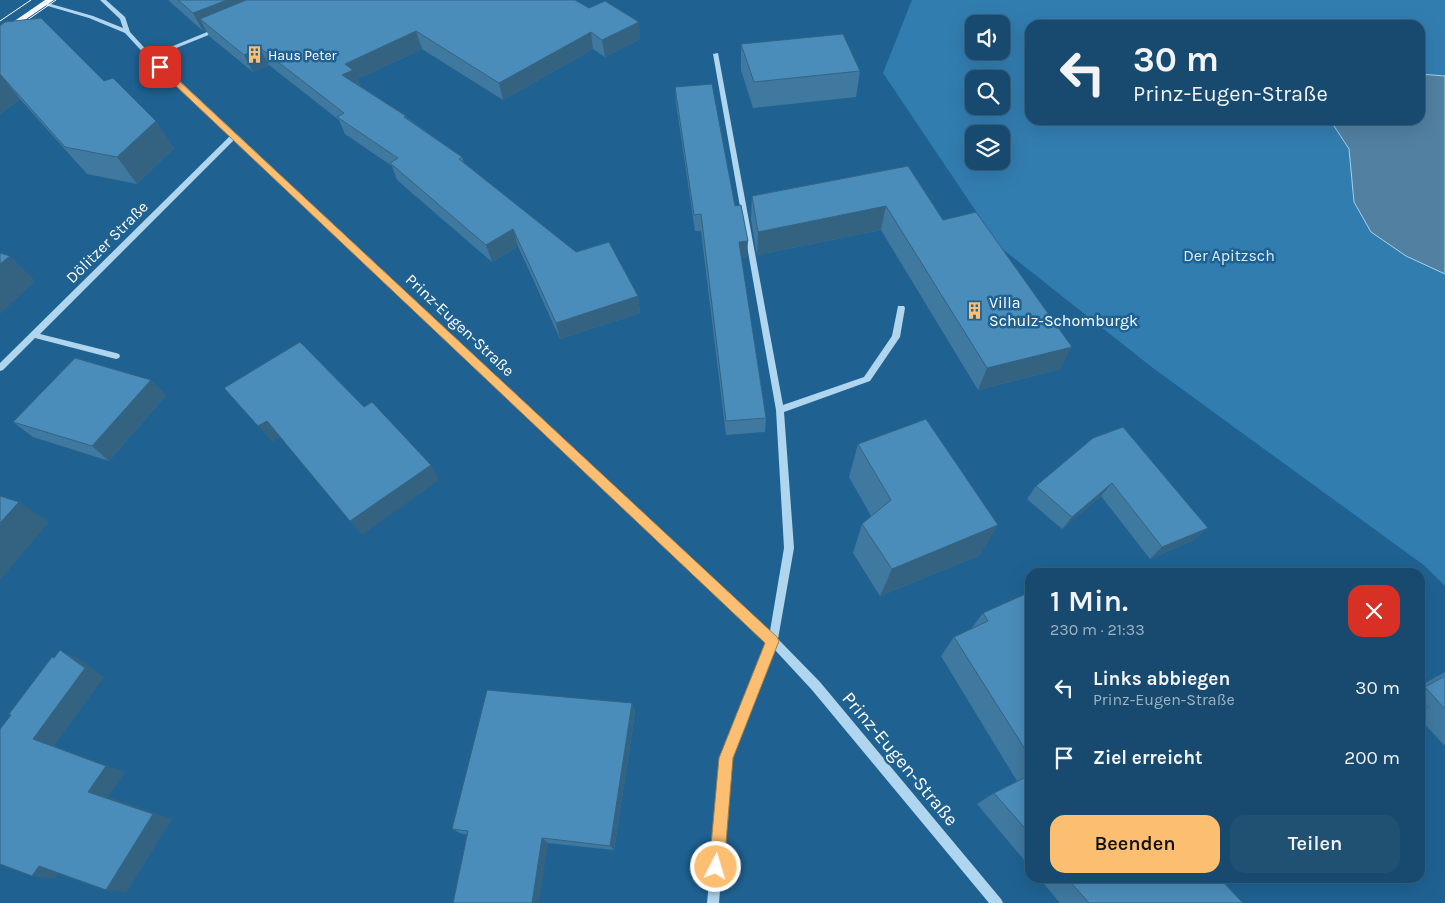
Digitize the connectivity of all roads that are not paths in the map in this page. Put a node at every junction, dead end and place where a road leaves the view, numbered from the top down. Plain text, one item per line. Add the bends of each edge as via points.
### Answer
1 (103, 0) edge
2 (47, 2) edge
3 (228, 25) edge
4 (127, 32) junction
5 (0, 35) edge
6 (716, 54) dead end
7 (150, 57) junction
8 (234, 136) junction
9 (901, 308) dead end
10 (33, 336) junction
11 (116, 356) dead end
12 (0, 368) edge
13 (780, 410) junction
14 (773, 641) junction
15 (713, 903) edge
16 (997, 903) edge

1 - 4 street, Prinz-Eugen-Straße via 123,18
2 - 4 street, Prinz-Eugen-Straße
2 - 5 main road
3 - 7 street
4 - 7 street, Prinz-Eugen-Straße
6 - 13 street
7 - 8 street, Prinz-Eugen-Straße
8 - 10 street, Dölitzer Straße
8 - 14 street, Prinz-Eugen-Straße
9 - 13 street via 896,337 867,379
10 - 11 street
10 - 12 street, Dölitzer Straße
13 - 14 street via 789,548
14 - 15 street via 726,758
14 - 16 street, Prinz-Eugen-Straße via 816,686

